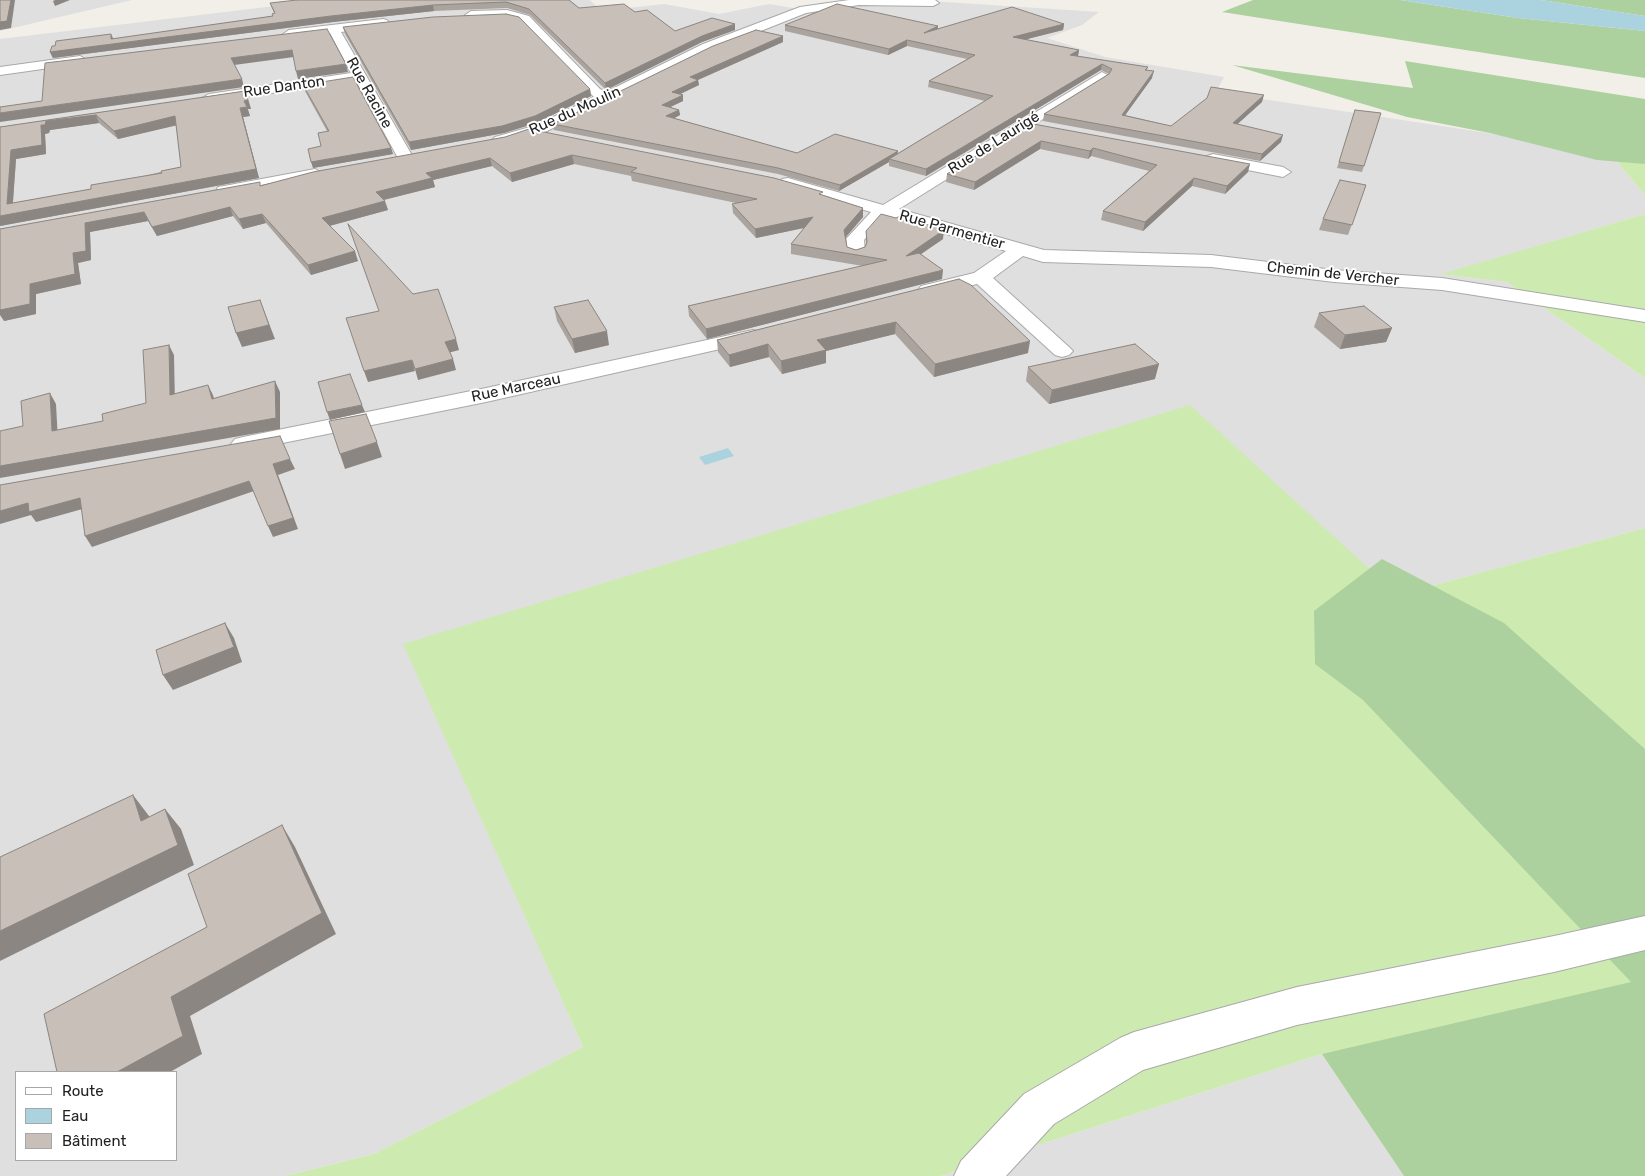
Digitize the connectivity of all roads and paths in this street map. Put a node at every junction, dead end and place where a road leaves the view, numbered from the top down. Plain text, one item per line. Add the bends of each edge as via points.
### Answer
1 (932, 3) dead end
2 (462, 16) edge
3 (395, 21) edge
4 (333, 28) junction
5 (274, 36) edge
6 (98, 58) edge
7 (0, 71) edge
8 (360, 76) junction
9 (1102, 76) edge
10 (606, 97) junction
11 (194, 101) edge
12 (1025, 124) junction
13 (1044, 128) edge
14 (531, 132) junction
15 (556, 138) edge
16 (487, 142) edge
17 (1193, 156) edge
18 (388, 160) edge
19 (329, 172) edge
20 (1284, 172) dead end
21 (768, 179) edge
22 (210, 194) edge
23 (885, 210) junction
24 (1020, 249) junction
25 (856, 252) edge
26 (981, 277) junction
27 (904, 297) edge
28 (1645, 316) edge
29 (771, 332) edge
30 (1062, 352) dead end
31 (220, 448) edge
32 (1645, 933) edge
33 (976, 1176) edge

1 - 10 street, Rue du Moulin via 859,2 804,10 708,48
2 - 10 street via 507,14 521,17 595,92
3 - 4 street
4 - 5 street
4 - 8 street, Rue Racine
6 - 7 street
8 - 11 street, Rue Danton
8 - 18 street, Rue Racine via 410,156
9 - 12 street, Rue de Laurigé
10 - 14 street, Rue du Moulin
12 - 13 street
12 - 23 street, Rue de Laurigé
14 - 15 street
14 - 16 street, Rue du Moulin
17 - 20 street
19 - 22 street
21 - 23 street, Rue Parmentier
23 - 24 street, Rue Parmentier
23 - 25 street, Rue Parmentier via 873,218 855,239
24 - 26 street
24 - 28 street, Chemin de Vercher via 1043,256 1211,261 1334,276 1442,284
26 - 27 street
26 - 30 street
29 - 31 street, Rue Marceau via 313,432
32 - 33 street via 1297,1006 1134,1052 1039,1109

